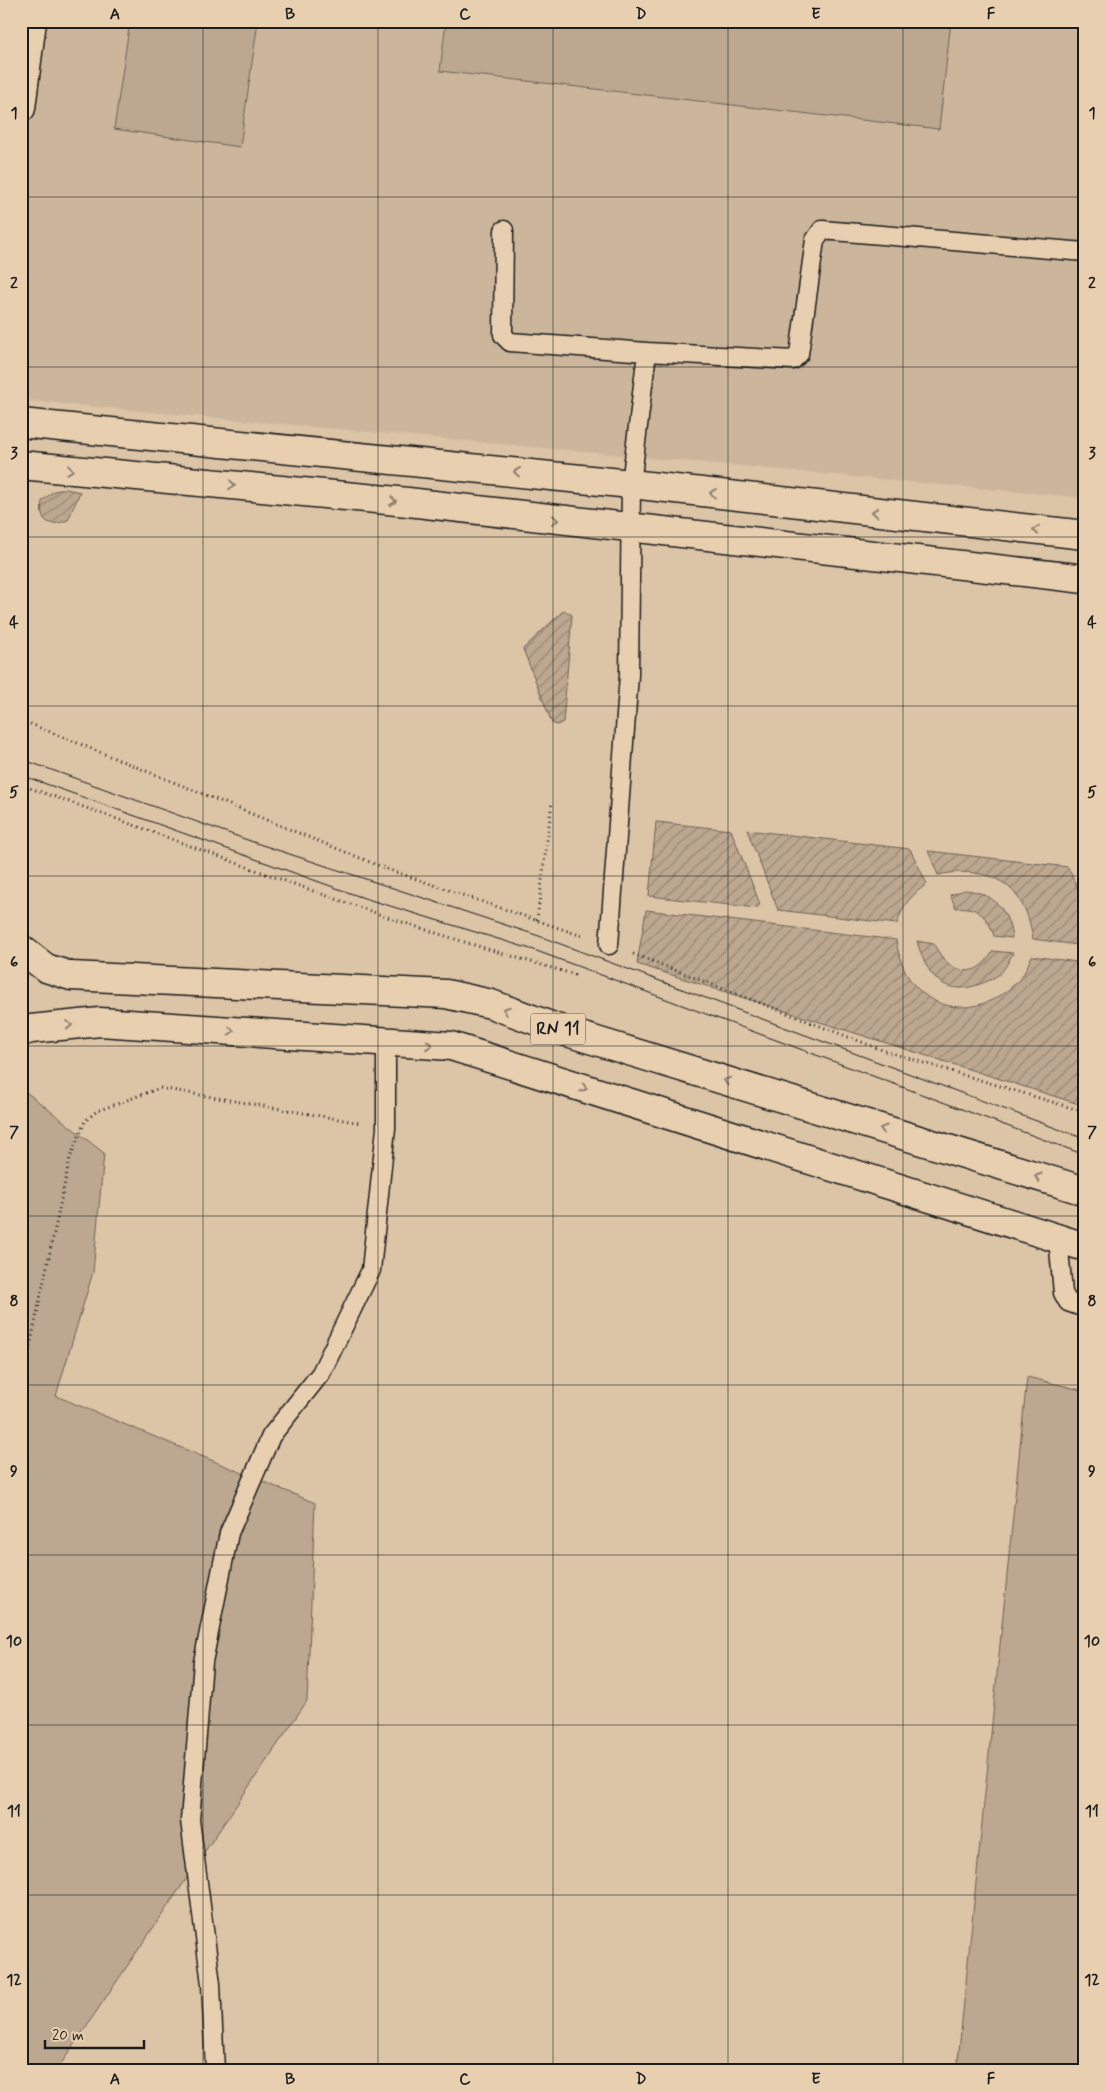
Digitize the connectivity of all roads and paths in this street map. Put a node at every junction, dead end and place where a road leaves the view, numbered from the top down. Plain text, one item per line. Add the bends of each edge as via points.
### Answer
1 (32, 21) edge
2 (22, 97) edge
3 (504, 230) dead end
4 (1085, 252) edge
5 (646, 352) junction
6 (21, 423) edge
7 (21, 465) edge
8 (631, 484) junction
9 (632, 528) junction
10 (1085, 535) edge
11 (1085, 579) edge
12 (21, 720) edge
13 (21, 785) edge
14 (552, 802) dead end
15 (537, 920) junction
16 (608, 945) junction
17 (21, 949) edge
18 (576, 975) dead end
19 (21, 1032) edge
20 (386, 1042) junction
21 (1085, 1112) edge
22 (386, 1128) junction
23 (1085, 1191) edge
24 (1058, 1238) junction
25 (1085, 1247) edge
26 (1085, 1308) edge
27 (21, 1364) edge
28 (215, 2071) edge

1 - 2 main road
3 - 5 lane via 503,336 510,342
4 - 5 lane via 822,230 815,240 799,354 793,360
5 - 8 lane
8 -> 6 main road
7 -> 9 main road via 408,502
8 - 9 lane
10 -> 8 main road
9 - 11 main road
9 - 16 lane via 629,674
12 - 15 path via 387,869
13 - 18 path via 361,908
14 - 15 path
15 - 16 path
16 - 21 path via 885,1051
23 -> 17 main road, RN 11 via 567,1032 491,1004 426,993 71,976 46,968
19 -> 20 main road, RN 11 via 100,1022
20 - 22 lane
20 -> 24 main road, RN 11 via 451,1046
22 - 27 path via 160,1088 97,1111 85,1122 70,1158 30,1346
22 - 28 lane via 372,1270 321,1373 270,1436 229,1533 202,1662 190,1820 211,1984
24 - 25 main road, RN 11
24 - 26 lane via 1063,1293 1068,1302

